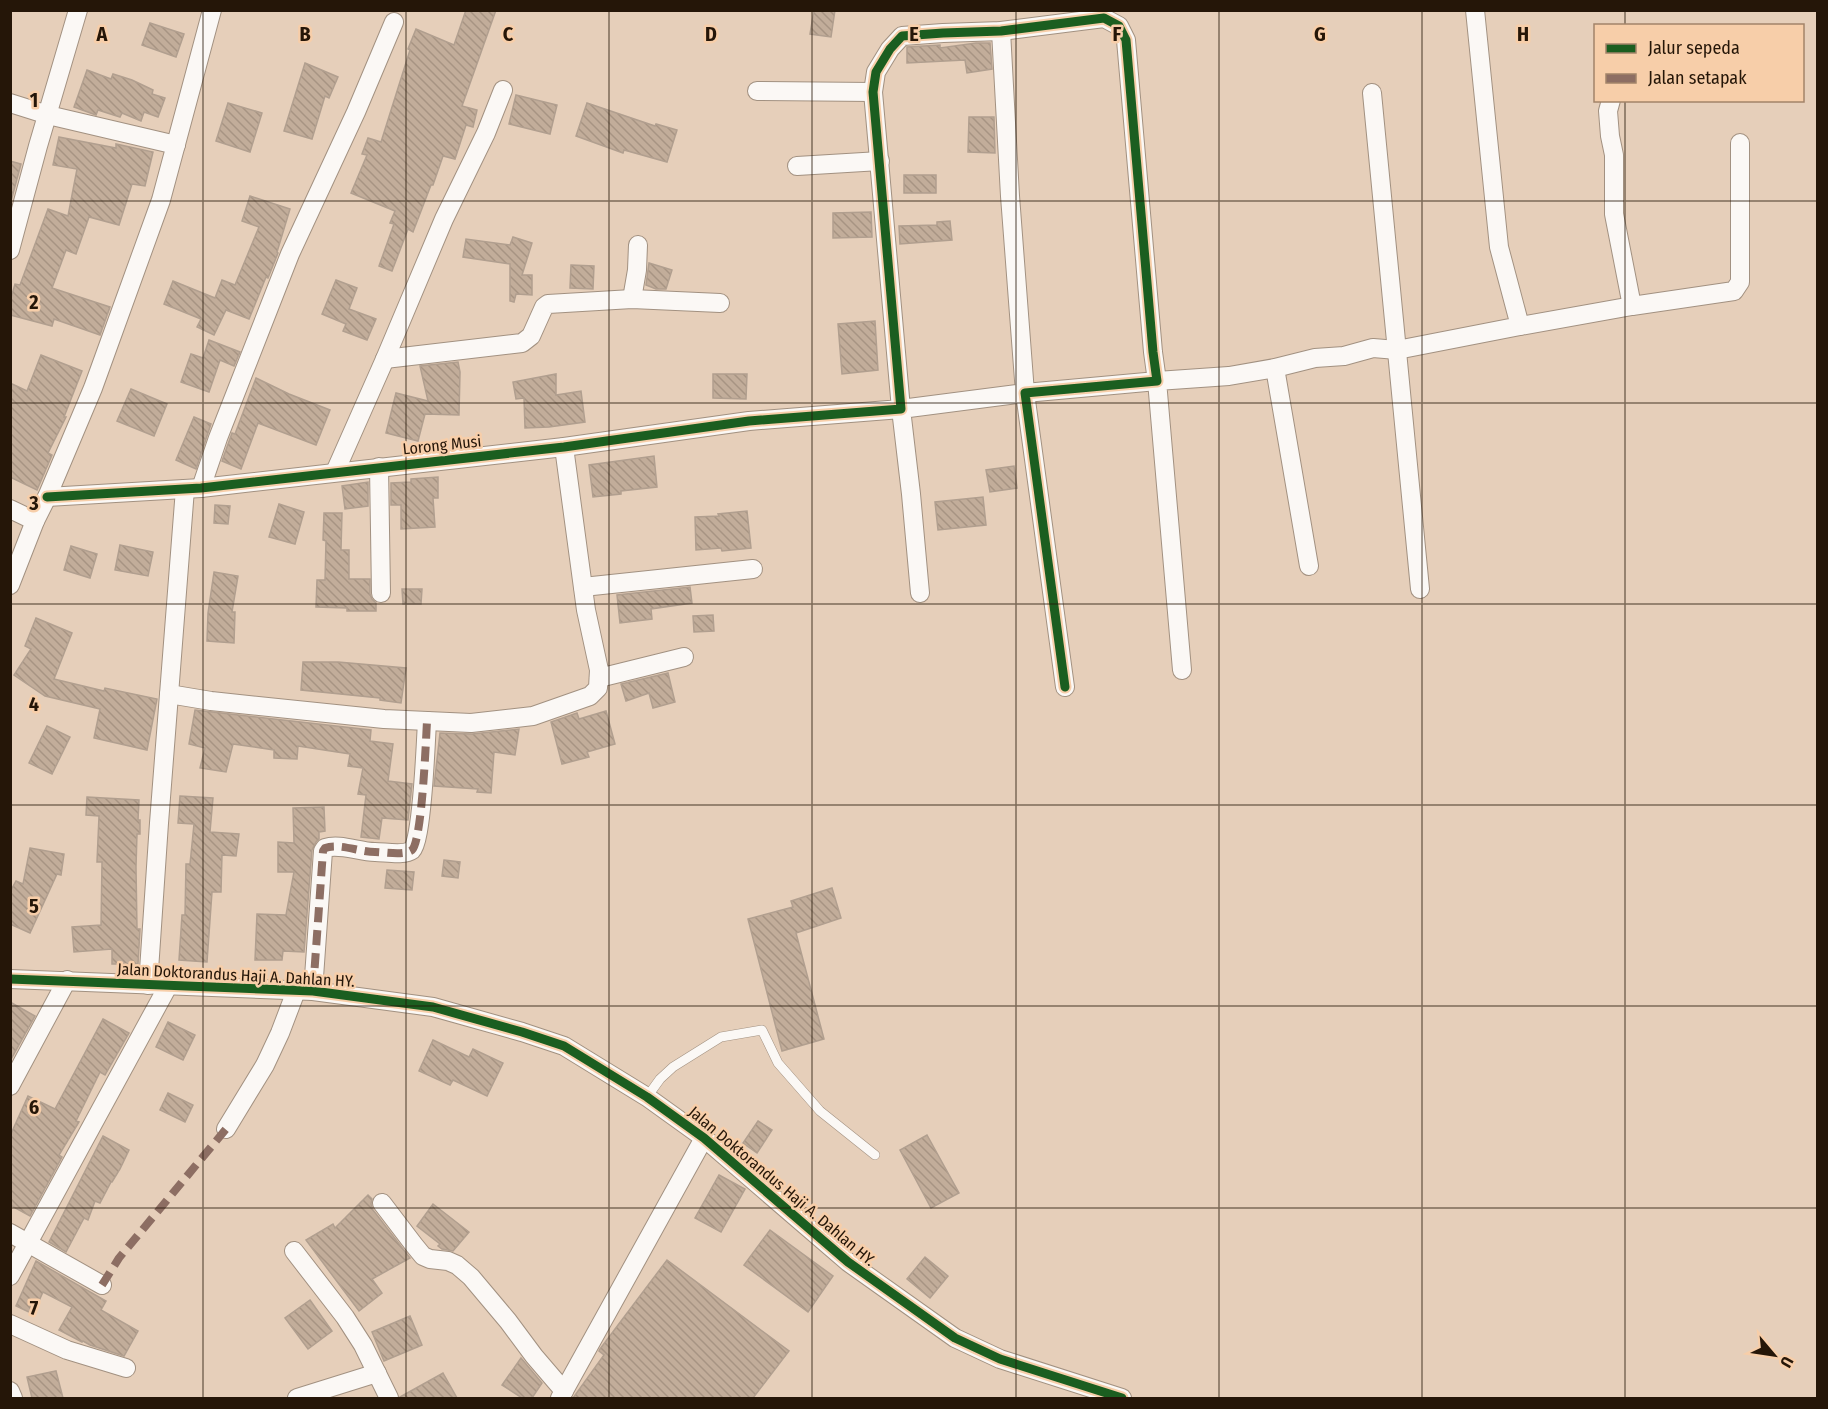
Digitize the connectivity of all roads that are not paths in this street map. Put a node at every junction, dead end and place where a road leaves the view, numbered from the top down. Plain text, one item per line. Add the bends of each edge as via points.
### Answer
1 (78, 10) edge
2 (212, 10) edge
3 (1475, 10) edge
4 (394, 22) dead end
5 (1001, 31) junction
6 (503, 90) dead end
7 (757, 91) dead end
8 (873, 92) junction
9 (1372, 93) dead end
10 (1610, 102) edge
11 (10, 103) edge
12 (48, 115) junction
13 (1740, 143) dead end
14 (176, 145) junction
15 (880, 161) junction
16 (797, 166) dead end
17 (638, 245) dead end
18 (10, 250) edge
19 (632, 299) junction
20 (720, 303) dead end
21 (1632, 306) junction
22 (1520, 326) junction
23 (1397, 350) junction
24 (385, 359) junction
25 (1275, 368) junction
26 (1157, 381) junction
27 (1025, 393) junction
28 (901, 409) junction
29 (564, 447) junction
30 (379, 468) junction
31 (335, 472) junction
32 (193, 489) junction
33 (47, 497) junction
34 (10, 509) edge
35 (35, 521) junction
36 (1309, 566) dead end
37 (753, 569) dead end
38 (10, 585) edge
39 (584, 587) junction
40 (1420, 589) dead end
41 (381, 593) dead end
42 (920, 593) dead end
43 (684, 657) dead end
44 (1182, 670) dead end
45 (599, 678) junction
46 (1065, 687) dead end
47 (169, 693) junction
48 (427, 721) junction
49 (10, 979) edge
50 (67, 980) junction
51 (148, 985) junction
52 (168, 986) junction
53 (304, 991) junction
54 (10, 1086) edge
55 (647, 1097) junction
56 (226, 1129) dead end
57 (704, 1138) junction
58 (875, 1155) dead end
59 (382, 1203) dead end
60 (10, 1233) edge
61 (28, 1242) junction
62 (294, 1251) dead end
63 (10, 1276) edge
64 (102, 1285) dead end
65 (10, 1324) edge
66 (126, 1368) dead end
67 (376, 1373) junction
68 (10, 1390) edge
69 (562, 1395) edge
70 (14, 1398) edge
71 (297, 1398) edge
72 (389, 1398) edge
73 (1122, 1398) edge

1 - 12 street
2 - 14 street
3 - 22 street via 1499,247
4 - 32 street via 290,254 218,438
5 - 8 street via 902,36 876,72
5 - 26 street via 1104,18 1119,26 1126,40
5 - 27 street
6 - 24 street
7 - 8 street
8 - 15 street
9 - 23 street
10 - 21 street via 1614,214
11 - 12 street
12 - 14 street
12 - 18 street
13 - 21 street, Lorong Musi via 1738,287 1734,291
14 - 33 street via 161,200 93,388
15 - 16 street
15 - 28 street
17 - 19 street
19 - 20 street
19 - 24 street via 546,304 531,336 522,343
21 - 22 street, Lorong Musi
22 - 23 street, Lorong Musi
23 - 25 street, Lorong Musi via 1373,348
23 - 40 street
24 - 31 street
25 - 26 street, Lorong Musi
25 - 36 street
26 - 27 street, Lorong Musi
26 - 44 street
27 - 28 street, Lorong Musi
27 - 46 street
28 - 29 street, Lorong Musi via 749,421
28 - 42 street
29 - 30 street, Lorong Musi
29 - 39 street
30 - 31 street, Lorong Musi
30 - 41 street
31 - 32 street, Lorong Musi
32 - 33 street, Lorong Musi
32 - 47 street
33 - 35 street
34 - 35 street
35 - 38 street
37 - 39 street
39 - 45 street
43 - 45 street
45 - 48 street via 598,688 590,696 533,716 471,723
47 - 48 street via 212,701
47 - 51 street
48 - 53 street via 420,816 412,849 371,852 331,846 323,851
49 - 50 street, Jalan Doktorandus Haji A. Dahlan HY.
50 - 51 street, Jalan Doktorandus Haji A. Dahlan HY.
50 - 54 street
51 - 52 street, Jalan Doktorandus Haji A. Dahlan HY.
52 - 53 street, Jalan Doktorandus Haji A. Dahlan HY.
52 - 61 street
53 - 55 street, Jalan Doktorandus Haji A. Dahlan HY. via 433,1007 522,1032 564,1046
53 - 56 street
55 - 57 street, Jalan Doktorandus Haji A. Dahlan HY.
55 - 58 lane via 673,1067 721,1037 762,1030 778,1063 820,1111
57 - 69 street
57 - 73 street, Jalan Doktorandus Haji A. Dahlan HY. via 848,1262 955,1338 1000,1359
59 - 69 street via 423,1256 457,1265 471,1277
60 - 61 street
61 - 63 street
61 - 64 street
62 - 67 street via 345,1317
65 - 66 street via 67,1350
67 - 71 street
67 - 72 street
68 - 70 street

